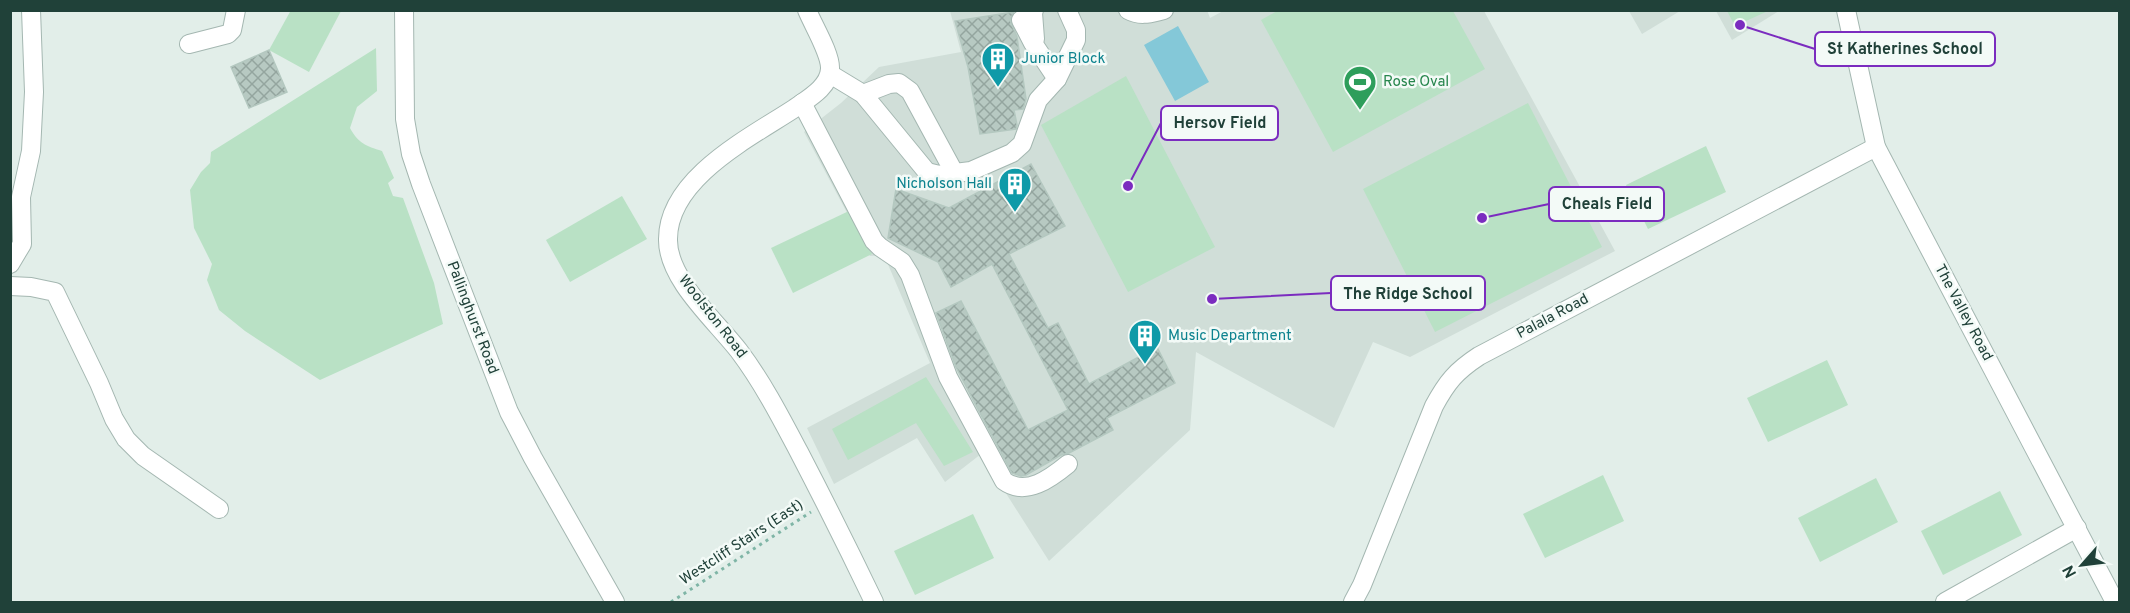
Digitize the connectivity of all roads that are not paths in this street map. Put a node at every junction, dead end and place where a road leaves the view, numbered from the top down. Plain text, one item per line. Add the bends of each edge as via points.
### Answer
1 (31, 10) edge
2 (236, 10) edge
3 (404, 10) edge
4 (807, 10) edge
5 (1067, 10) edge
6 (1128, 10) edge
7 (1164, 10) edge
8 (1846, 10) edge
9 (1028, 15) edge
10 (189, 44) dead end
11 (830, 74) junction
12 (1057, 80) junction
13 (863, 94) junction
14 (802, 103) junction
15 (1876, 147) junction
16 (955, 174) junction
17 (16, 195) edge
18 (11, 263) edge
19 (10, 286) edge
20 (1068, 464) dead end
21 (219, 509) dead end
22 (2077, 528) junction
23 (615, 603) edge
24 (874, 603) edge
25 (1353, 603) edge
26 (1945, 603) edge
27 (2115, 603) edge

1 - 17 street via 31,151
2 - 10 street via 228,33
3 - 23 street, Pallinghurst Road via 405,119 421,184 509,412
4 - 11 street via 831,66
5 - 12 street via 1076,40
6 - 7 street via 1144,15
8 - 15 street, The Valley Road
9 - 12 street via 1033,13 1033,43
11 - 13 street
11 - 14 street, Woolston Road via 817,92
12 - 16 street via 1038,100 1018,148 971,171
13 - 16 street via 927,172
13 - 16 street via 899,83 910,91
14 - 20 street via 874,241 902,262 910,275 948,377 1004,481 1016,486 1035,486
14 - 24 street, Woolston Road via 698,175 684,192 669,224 669,252 679,276 754,371 826,503
15 - 22 street, The Valley Road
15 - 25 street, Palala Road via 1479,356 1455,373 1434,406
17 - 18 street via 22,244
19 - 21 street via 55,292 126,439 143,456
22 - 26 street
22 - 27 street, The Valley Road

